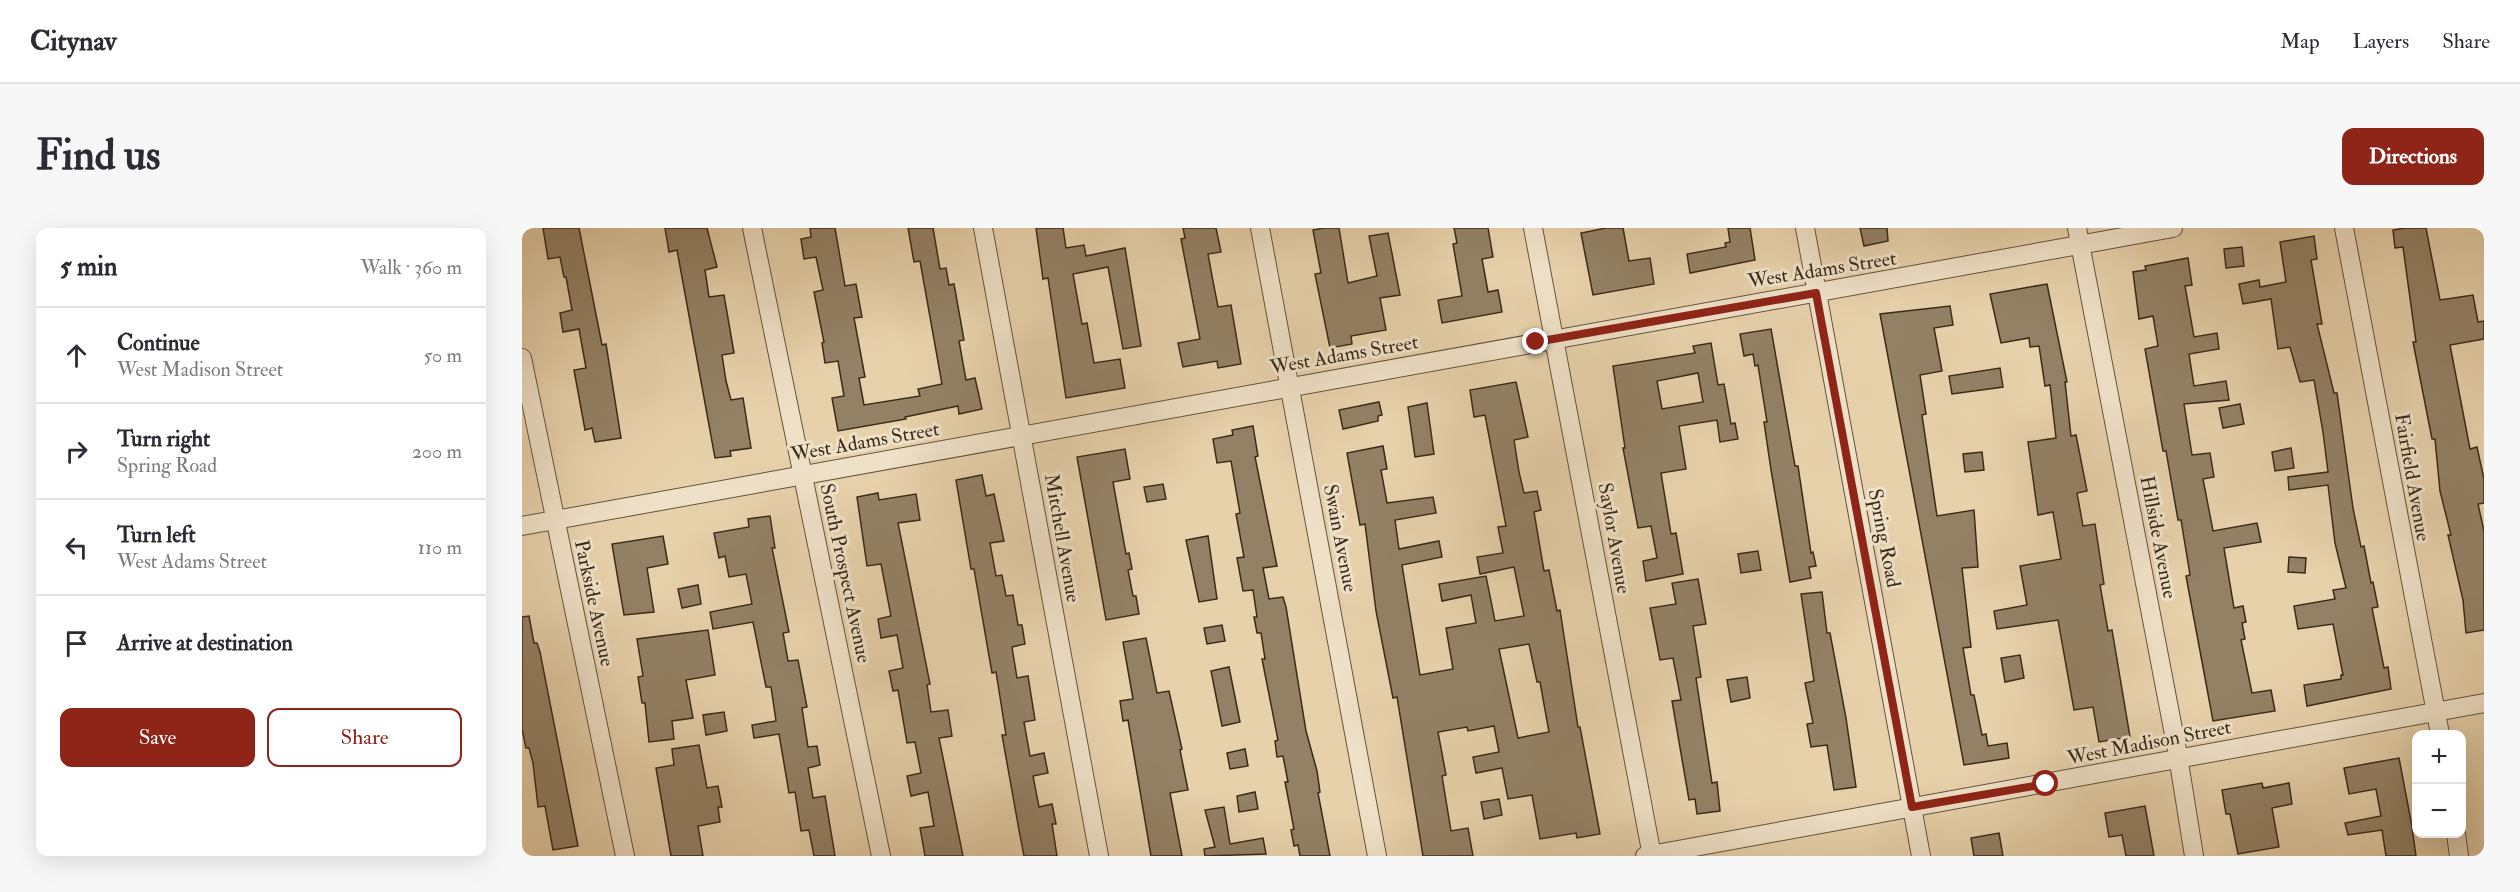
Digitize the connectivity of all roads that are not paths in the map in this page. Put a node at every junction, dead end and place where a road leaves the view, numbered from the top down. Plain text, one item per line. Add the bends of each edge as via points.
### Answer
1 (752, 228) edge
2 (983, 228) edge
3 (1260, 228) edge
4 (1533, 228) edge
5 (1805, 228) edge
6 (2174, 228) edge
7 (2344, 228) edge
8 (2078, 237) edge
9 (1816, 293) junction
10 (1555, 338) junction
11 (522, 358) edge
12 (1290, 387) junction
13 (1021, 435) junction
14 (802, 475) junction
15 (555, 520) junction
16 (522, 526) edge
17 (2484, 703) edge
18 (2437, 711) junction
19 (2439, 730) edge
20 (2178, 759) junction
21 (1912, 807) junction
22 (2457, 838) edge
23 (625, 856) edge
24 (881, 856) edge
25 (1099, 856) edge
26 (1377, 856) edge
27 (1649, 856) edge
28 (1921, 856) edge
29 (2193, 856) edge
30 (2459, 856) edge

1 - 14 street, South Prospect Avenue
2 - 13 street, Mitchell Avenue
3 - 12 street, Swain Avenue
4 - 10 street, Saylor Avenue
5 - 9 street, Spring Road
6 - 8 street, West Adams Street
7 - 18 street, Fairfield Avenue via 2424,660
8 - 9 street, West Adams Street
8 - 20 street, Hillside Avenue
9 - 10 street, West Adams Street
9 - 21 street, Spring Road
10 - 12 street, West Adams Street
10 - 27 street, Saylor Avenue
11 - 15 street, Parkside Avenue
12 - 13 street, West Adams Street
12 - 26 street, Swain Avenue
13 - 14 street, West Adams Street
13 - 25 street, Mitchell Avenue
14 - 15 street, West Adams Street
14 - 24 street, South Prospect Avenue
15 - 16 street, West Adams Street
15 - 23 street, Parkside Avenue
17 - 18 street, West Madison Street
18 - 19 street, Fairfield Avenue
18 - 20 street, West Madison Street
20 - 21 street, West Madison Street
20 - 29 street, Hillside Avenue
21 - 27 street, West Madison Street
21 - 28 street, Spring Road
22 - 30 street

